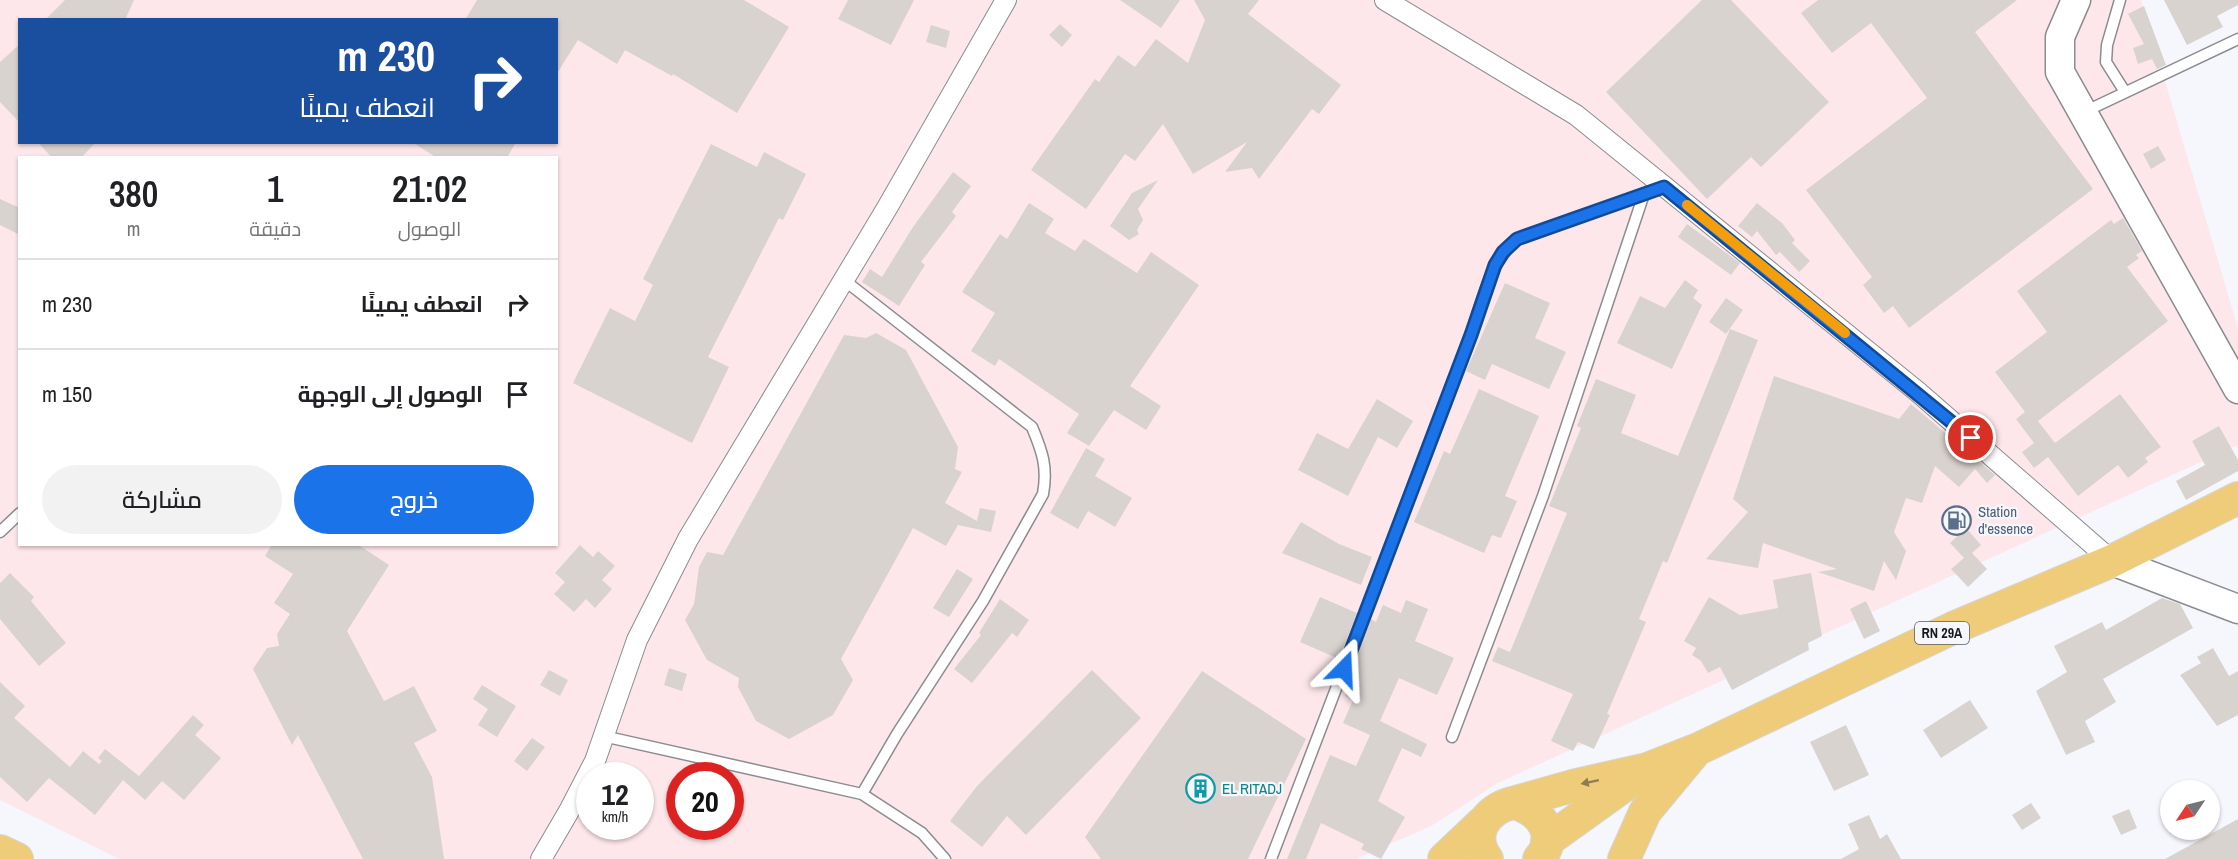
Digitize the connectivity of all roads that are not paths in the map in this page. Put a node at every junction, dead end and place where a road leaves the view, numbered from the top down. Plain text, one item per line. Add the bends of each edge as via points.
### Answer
1 (1006, 0) edge
2 (1385, 0) edge
3 (2076, 0) edge
4 (2120, 0) edge
5 (2238, 39) edge
6 (2125, 92) junction
7 (2081, 113) junction
8 (1664, 187) junction
9 (1644, 194) junction
10 (844, 280) junction
11 (2238, 388) edge
12 (2238, 498) edge
13 (18, 515) edge
14 (0, 532) edge
15 (2112, 561) junction
16 (2238, 609) edge
17 (603, 736) junction
18 (1452, 737) dead end
19 (1698, 749) junction
20 (1647, 770) junction
21 (862, 794) junction
22 (1512, 803) junction
23 (1483, 822) junction
24 (0, 850) edge
25 (1544, 854) edge
26 (17, 859) edge
27 (541, 859) edge
28 (945, 859) edge
29 (1271, 859) edge
30 (1444, 859) edge
31 (1487, 859) edge
32 (1624, 859) edge

1 - 10 street
2 - 8 street via 1576,115
3 - 7 main road via 2060,38 2058,55 2060,72
4 - 6 lane via 2106,62
5 - 6 lane
6 - 7 lane
7 - 11 main road
8 - 9 lane
8 - 15 street via 1918,392
9 - 18 lane via 1543,496
9 - 29 lane via 1517,239 1495,265
10 - 17 street via 688,539 637,640
10 - 21 lane via 1032,427 1045,456 1046,476 1043,494 983,601
12 - 15 main road, RN 29A
13 - 14 lane
15 - 16 main road
15 - 19 main road, RN 29A via 1953,628
17 - 21 lane
17 - 27 street via 569,811
19 - 20 main road, RN 29A
19 - 32 main road via 1645,812
20 -> 22 main road, RN 29A
20 - 25 main road, RN 29A
21 - 28 lane via 922,833
22 - 23 main road via 1490,812
22 - 25 main road via 1534,810 1546,830
23 - 30 main road
23 - 31 main road via 1480,846
24 - 26 main road

